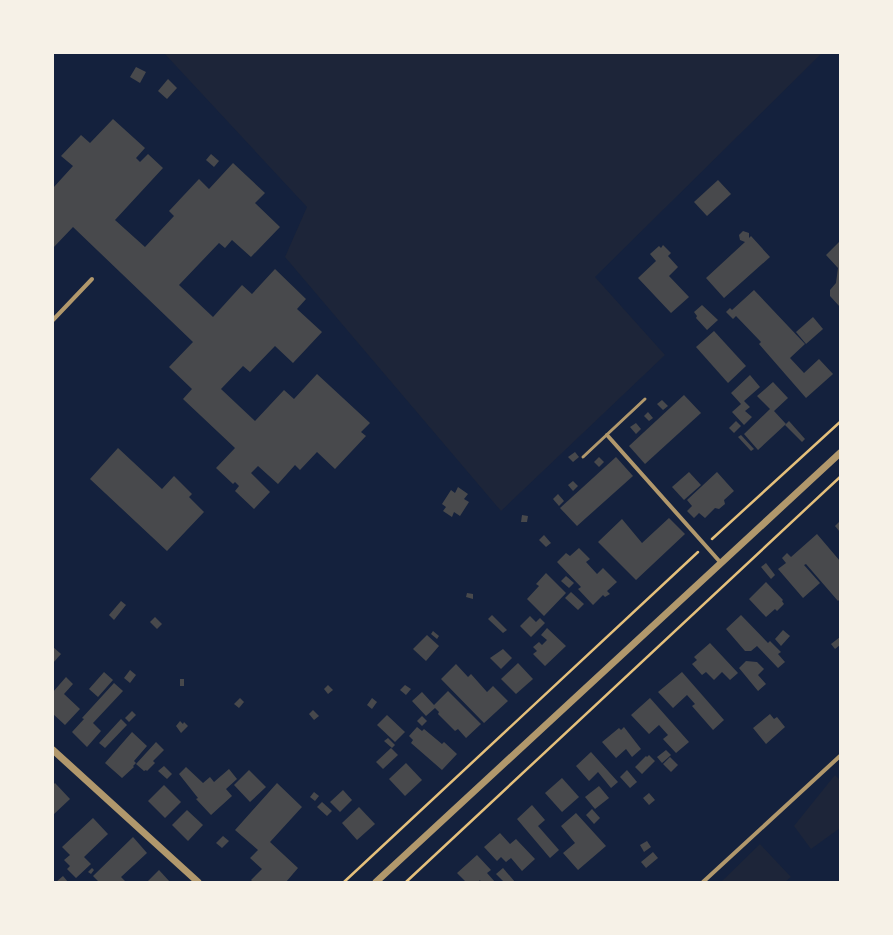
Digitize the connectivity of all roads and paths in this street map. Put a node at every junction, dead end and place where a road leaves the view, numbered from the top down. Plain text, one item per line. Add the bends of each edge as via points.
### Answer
1 (92, 279) dead end
2 (53, 320) edge
3 (645, 399) dead end
4 (840, 422) edge
5 (607, 435) junction
6 (840, 453) edge
7 (583, 457) dead end
8 (840, 477) edge
9 (705, 545) junction
10 (721, 562) junction
11 (53, 750) edge
12 (840, 756) edge
13 (198, 882) edge
14 (344, 882) edge
15 (376, 882) edge
16 (406, 882) edge
17 (703, 882) edge

1 - 2 street
3 - 5 lane
4 - 9 path
5 - 7 lane
5 - 9 street
6 - 10 street
8 - 16 path
9 - 10 street
9 - 14 path
10 - 15 street
11 - 13 street
12 - 17 street

